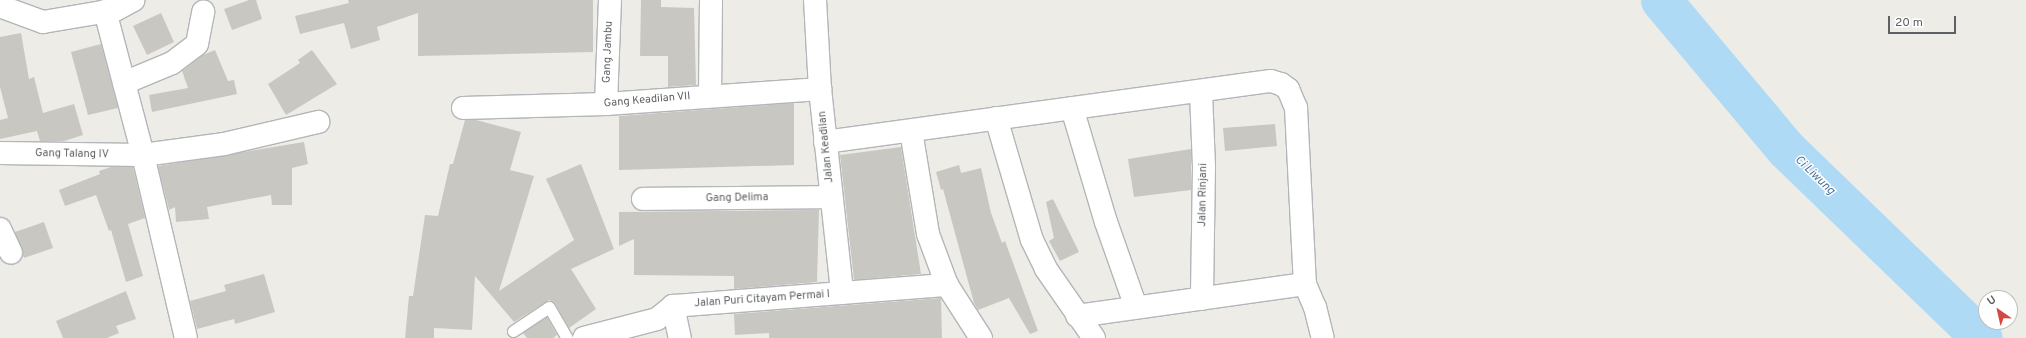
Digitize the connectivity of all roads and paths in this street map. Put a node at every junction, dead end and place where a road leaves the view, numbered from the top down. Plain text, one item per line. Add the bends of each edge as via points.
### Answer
1 (134, 0) edge
2 (610, 0) edge
3 (711, 0) edge
4 (815, 0) edge
5 (1, 5) edge
6 (105, 11) junction
7 (203, 12) dead end
8 (124, 83) junction
9 (820, 90) junction
10 (1201, 92) junction
11 (710, 95) junction
12 (606, 104) junction
13 (469, 108) dead end
14 (1072, 108) junction
15 (996, 118) junction
16 (318, 122) dead end
17 (911, 131) junction
18 (825, 142) junction
19 (0, 153) edge
20 (143, 155) junction
21 (831, 197) junction
22 (643, 199) dead end
23 (0, 229) edge
24 (11, 253) dead end
25 (1305, 284) junction
26 (947, 285) junction
27 (842, 293) junction
28 (1202, 299) junction
29 (673, 306) junction
30 (1136, 308) junction
31 (1077, 316) junction
32 (513, 331) dead end
33 (186, 338) edge
34 (567, 338) edge
35 (584, 338) edge
36 (680, 338) edge
37 (981, 338) edge
38 (1094, 338) edge
39 (1323, 338) edge

1 - 6 street via 128,5
2 - 12 street, Gang Jambu
3 - 11 street
4 - 9 street, Jalan Keadilan
5 - 6 street via 43,22
6 - 8 street
7 - 8 street via 197,44 172,63
8 - 20 street
9 - 11 street, Gang Keadilan VII
9 - 18 street, Jalan Keadilan
10 - 14 street
10 - 25 street via 1271,81 1281,84 1293,97 1296,108
10 - 28 street, Jalan Rinjani via 1204,167
11 - 12 street, Gang Keadilan VII
12 - 13 street, Gang Keadilan VII
14 - 15 street
14 - 30 street via 1106,222
15 - 17 street
15 - 31 street via 1032,240 1046,269
16 - 20 street, Gang Talang IV via 224,144
17 - 18 street
17 - 26 street via 928,234
18 - 21 street, Jalan Keadilan
19 - 20 street, Gang Talang IV
20 - 33 street
21 - 22 street, Gang Delima
21 - 27 street, Jalan Keadilan
23 - 24 street
25 - 28 street
25 - 39 street via 1315,307
26 - 27 street, Jalan Puri Citayam Permai I
26 - 37 street
27 - 29 street, Jalan Puri Citayam Permai I
28 - 30 street
29 - 35 street via 657,319
29 - 36 street
30 - 31 street
31 - 38 street
32 - 34 lane via 549,307

